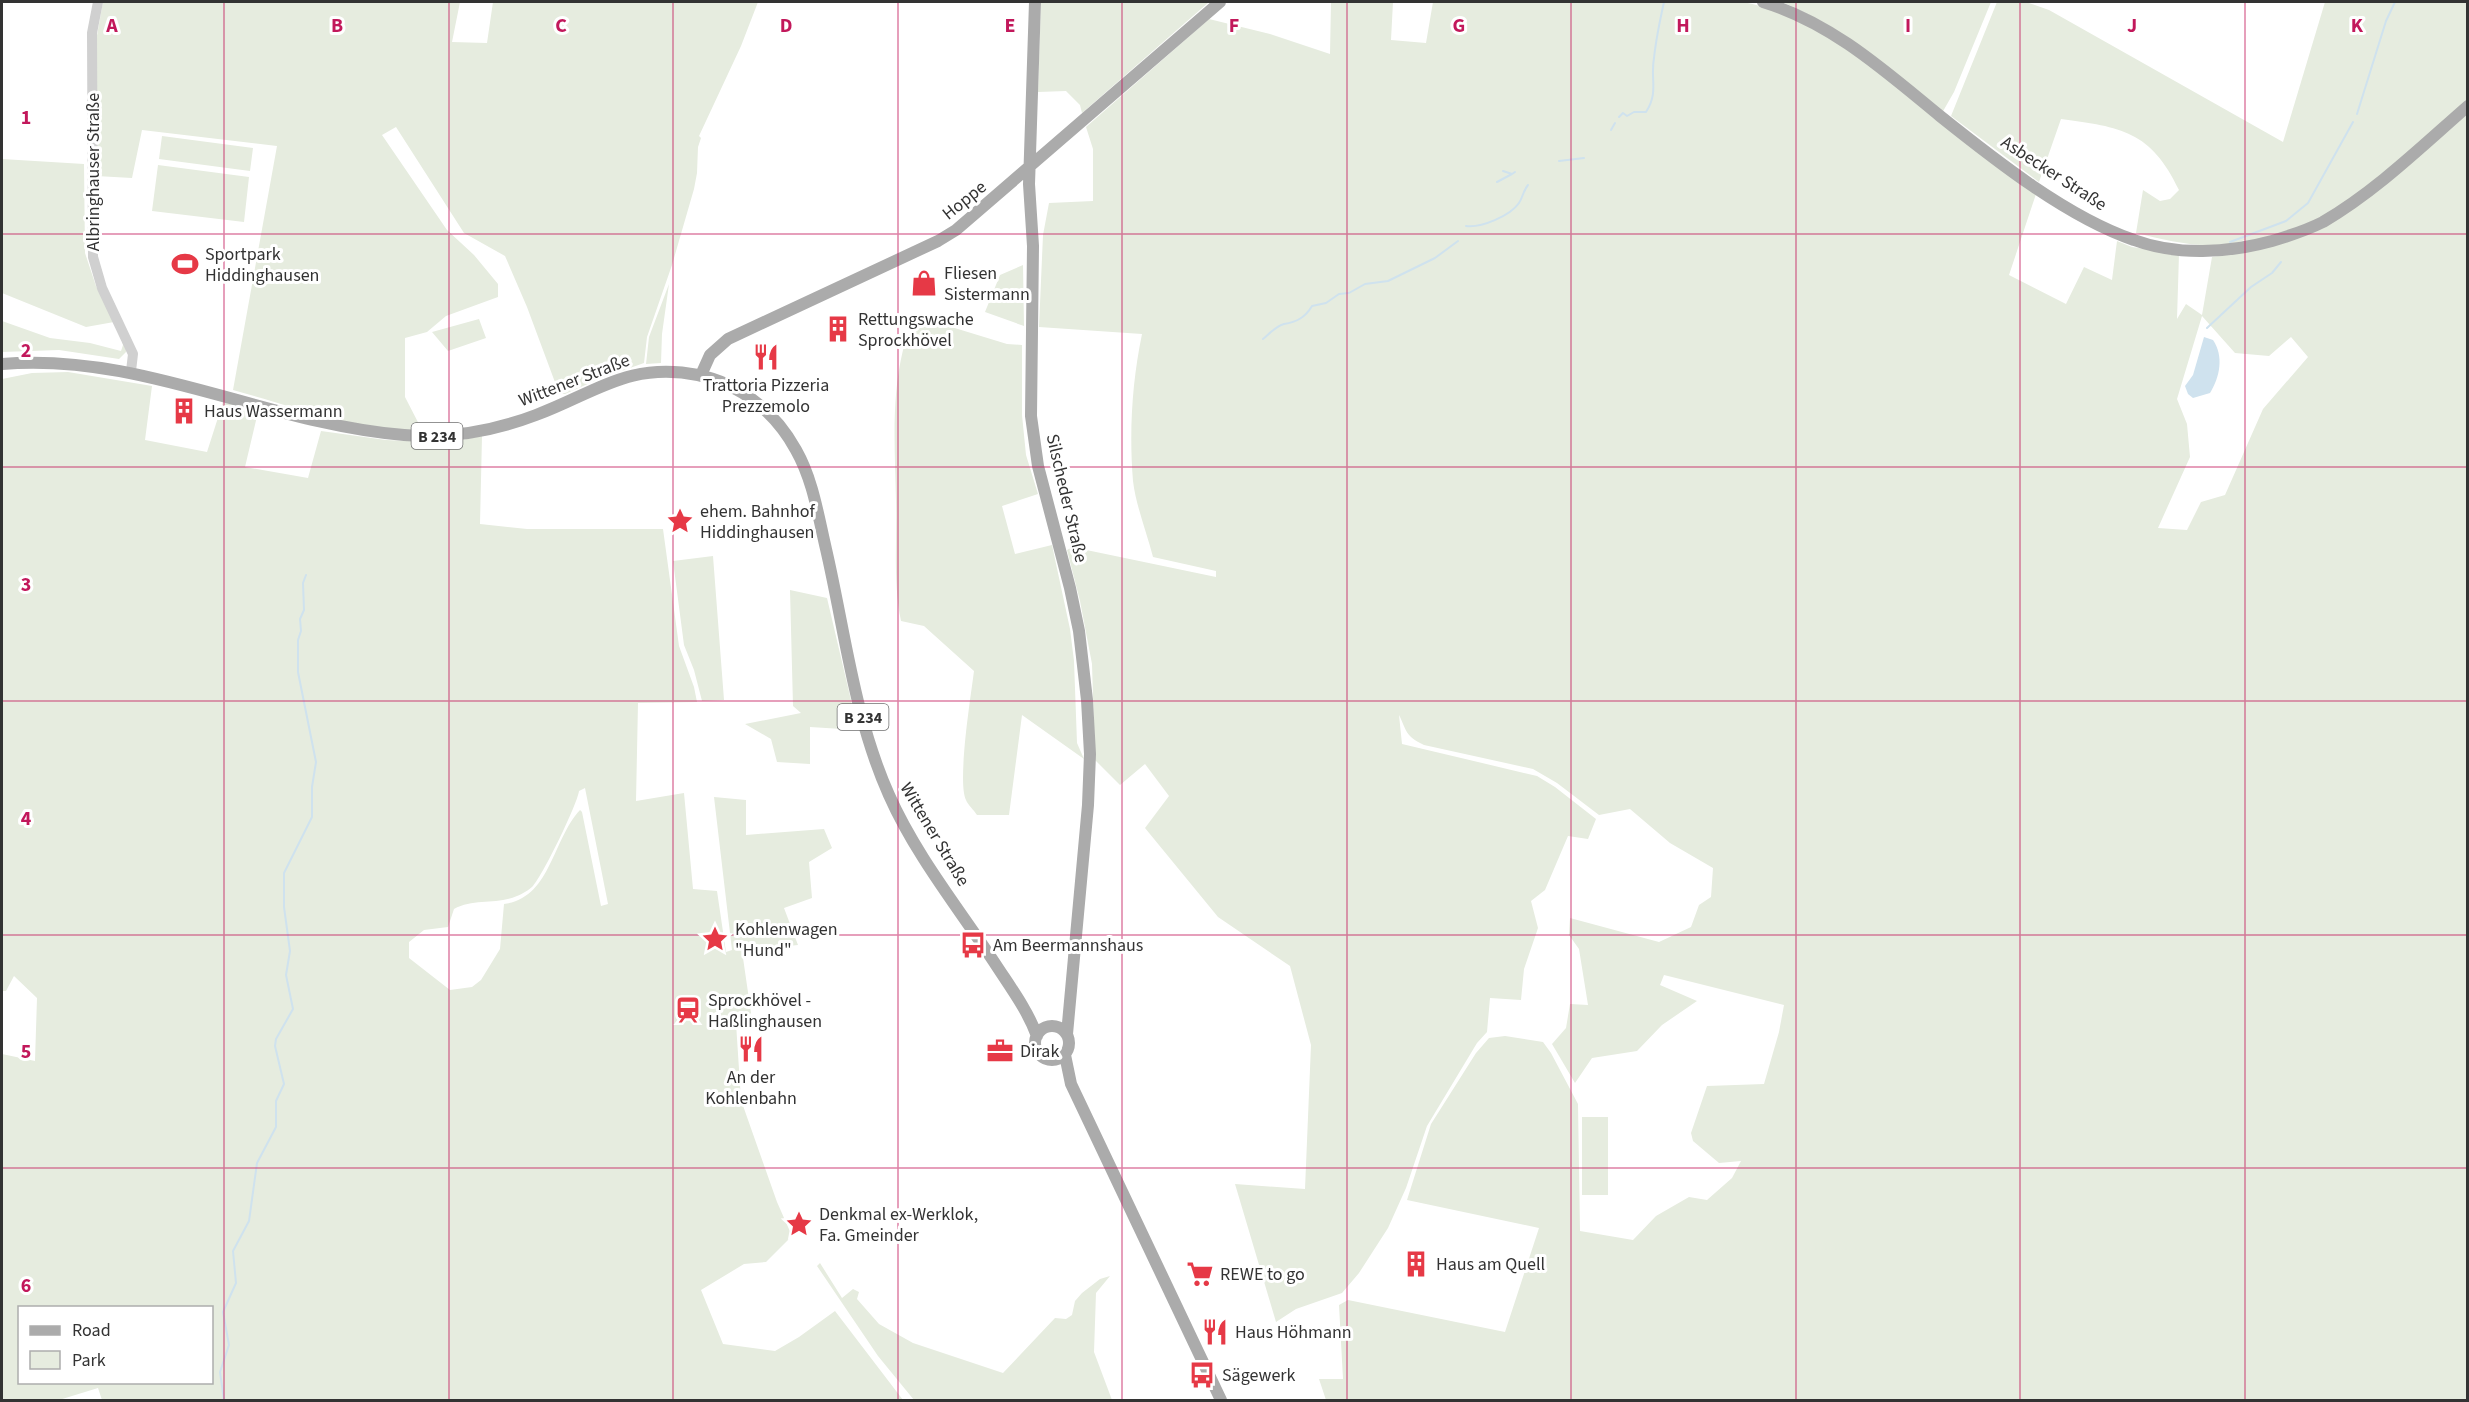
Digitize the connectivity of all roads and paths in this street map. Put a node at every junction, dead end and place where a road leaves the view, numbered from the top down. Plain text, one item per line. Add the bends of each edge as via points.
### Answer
1 (98, 2) edge
2 (1035, 2) edge
3 (1220, 2) edge
4 (1763, 2) edge
5 (2468, 106) edge
6 (1030, 168) junction
7 (1007, 188) junction
8 (1030, 202) junction
9 (2, 364) edge
10 (131, 371) junction
11 (701, 375) junction
12 (1016, 995) junction
13 (1069, 1000) junction
14 (1052, 1027) junction
15 (1067, 1034) junction
16 (1037, 1036) junction
17 (1059, 1058) junction
18 (1221, 1401) edge

1 - 10 street, Albringhauser Straße via 92,33 93,257 102,288 133,354
2 - 6 main road, Silscheder Straße
3 - 6 main road, Hoppe
4 - 5 main road, Asbecker Straße via 1823,27 1903,84 2020,177 2081,216 2133,240 2171,248 2205,250 2256,245 2320,223 2364,195
6 - 7 main road, Hoppe
6 - 8 main road, Silscheder Straße
7 - 8 main road via 1023,194
7 - 11 main road, Hoppe via 938,241 728,339 710,355
8 - 13 main road, Silscheder Straße via 1033,439 1071,588 1089,727 1088,805
9 - 10 main road, Wittener Straße / B 234 via 52,362
10 - 11 main road, Wittener Straße / B 234 via 355,430 407,436 491,429 539,414 610,381 653,372
11 - 12 main road, Wittener Straße / B 234 via 731,385 767,411 799,454 813,491 858,699 889,795 929,866
12 - 14 main road, Wittener Straße / B 234
12 - 16 main road, Wittener Straße / B 234
13 - 14 main road, Silscheder Straße
13 - 15 main road, Silscheder Straße
14 - 15 main road
14 - 16 main road
15 - 17 main road via 1070,1045
16 - 17 main road via 1039,1054 1046,1059
17 - 18 main road

